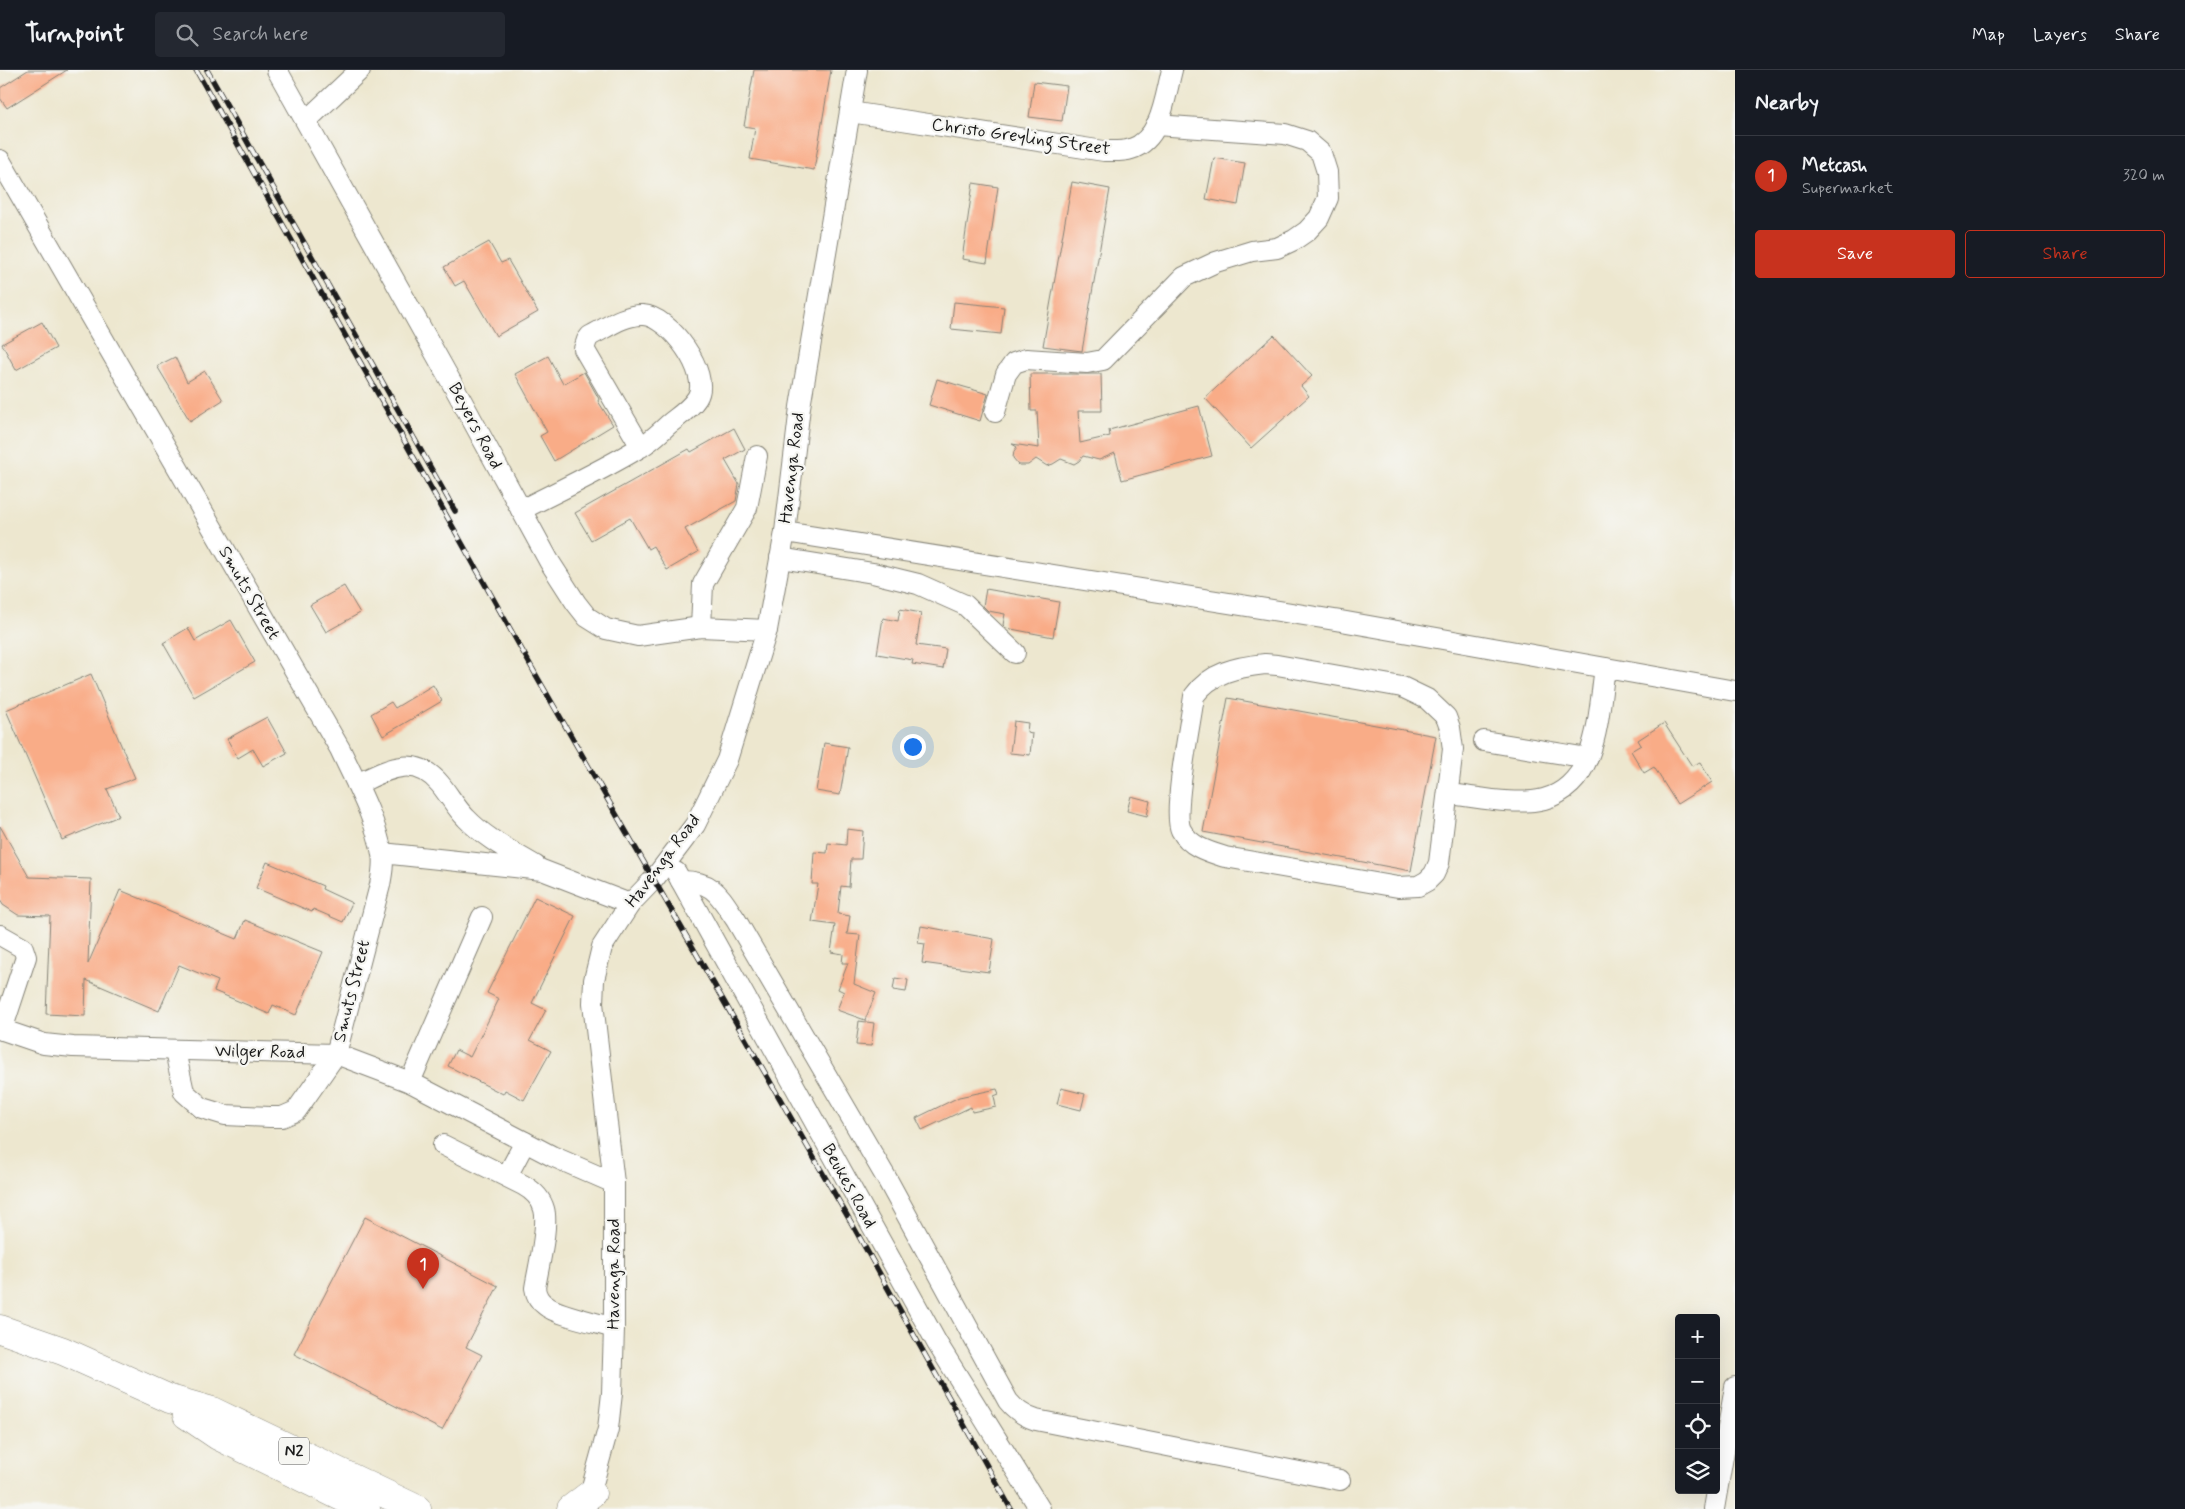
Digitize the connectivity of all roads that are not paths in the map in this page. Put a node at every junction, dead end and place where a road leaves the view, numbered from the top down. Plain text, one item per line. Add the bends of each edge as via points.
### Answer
1 (277, 70) edge
2 (360, 70) edge
3 (857, 70) edge
4 (1172, 70) edge
5 (850, 112) junction
6 (306, 121) junction
7 (1156, 126) junction
8 (0, 160) edge
9 (995, 412) dead end
10 (641, 447) junction
11 (757, 456) dead end
12 (521, 510) junction
13 (785, 532) junction
14 (780, 558) junction
15 (701, 627) junction
16 (767, 630) junction
17 (1014, 652) dead end
18 (1605, 668) junction
19 (1735, 691) edge
20 (1484, 742) dead end
21 (1588, 758) junction
22 (357, 784) junction
23 (1449, 794) junction
24 (382, 853) junction
25 (669, 857) junction
26 (542, 870) junction
27 (681, 881) junction
28 (630, 904) junction
29 (482, 917) dead end
30 (0, 935) edge
31 (1, 1030) edge
32 (175, 1051) junction
33 (336, 1054) junction
34 (410, 1082) junction
35 (525, 1142) junction
36 (443, 1145) dead end
37 (508, 1176) junction
38 (614, 1183) junction
39 (614, 1328) junction
40 (0, 1330) edge
41 (1735, 1387) edge
42 (170, 1399) junction
43 (1340, 1480) dead end
44 (585, 1504) edge
45 (366, 1509) edge
46 (417, 1509) edge
47 (1040, 1509) edge
48 (1714, 1509) edge

1 - 6 street, Beyers Road
2 - 6 street
3 - 5 street, Havenga Road
4 - 7 street, Christo Greyling Street
5 - 7 street, Christo Greyling Street via 1104,152 1132,149 1143,142
5 - 13 street, Havenga Road via 800,407
6 - 12 street, Beyers Road
7 - 9 street via 1285,134 1308,141 1322,153 1327,172 1328,198 1319,218 1307,231 1277,248 1252,251 1216,262 1184,277 1104,360 1087,363 1026,359 1014,363 1006,374
8 - 22 street, Smuts Street via 340,749
10 - 10 street via 584,349 590,336 622,319 642,315 657,318 670,328 698,370 701,386 696,400
10 - 12 street
11 - 15 street via 746,508 704,584
12 - 15 street, Beyers Road via 576,603 597,624 621,634 638,636
13 - 14 street, Havenga Road
13 - 18 street via 1341,621
14 - 16 street, Havenga Road
14 - 17 street via 918,584 965,605
15 - 16 street, Beyers Road
16 - 25 street, Havenga Road via 727,760 694,824
18 - 19 street
18 - 21 street
20 - 21 street
21 - 23 street via 1575,780 1544,799 1514,800
22 - 24 street, Smuts Street
22 - 26 street via 390,768 418,767 431,775 466,818 487,837
23 - 23 street via 1453,749 1450,728 1441,711 1413,690 1265,664 1237,668 1213,677 1194,696 1178,816 1186,838 1206,851 1398,888 1418,886 1434,874 1439,863
24 - 26 street
24 - 33 street, Smuts Street via 380,885
25 - 27 street, Beukes Road
25 - 28 street, Havenga Road
26 - 28 street
27 - 43 street via 701,882 712,888 736,920 887,1179 1014,1408 1036,1420
27 - 47 street, Beukes Road via 937,1343
28 - 38 street, Havenga Road via 602,947 594,980 593,1003
29 - 34 street
30 - 31 street via 23,948 26,957
31 - 32 street, Wilger Road via 44,1044
32 - 33 street, Wilger Road
32 - 33 street via 184,1092 194,1103 212,1113 270,1117 282,1117 296,1111
33 - 34 street, Wilger Road
34 - 35 street, Wilger Road
35 - 37 street
35 - 38 street, Wilger Road
36 - 37 street
37 - 39 street via 532,1190 544,1210 535,1288 538,1298 550,1309
38 - 39 street, Havenga Road
39 - 44 street, Havenga Road via 608,1429
40 - 42 highway, N2 via 63,1350
41 - 48 street
42 - 45 highway, N2 via 191,1419 218,1436
42 - 46 highway, N2 via 212,1411

